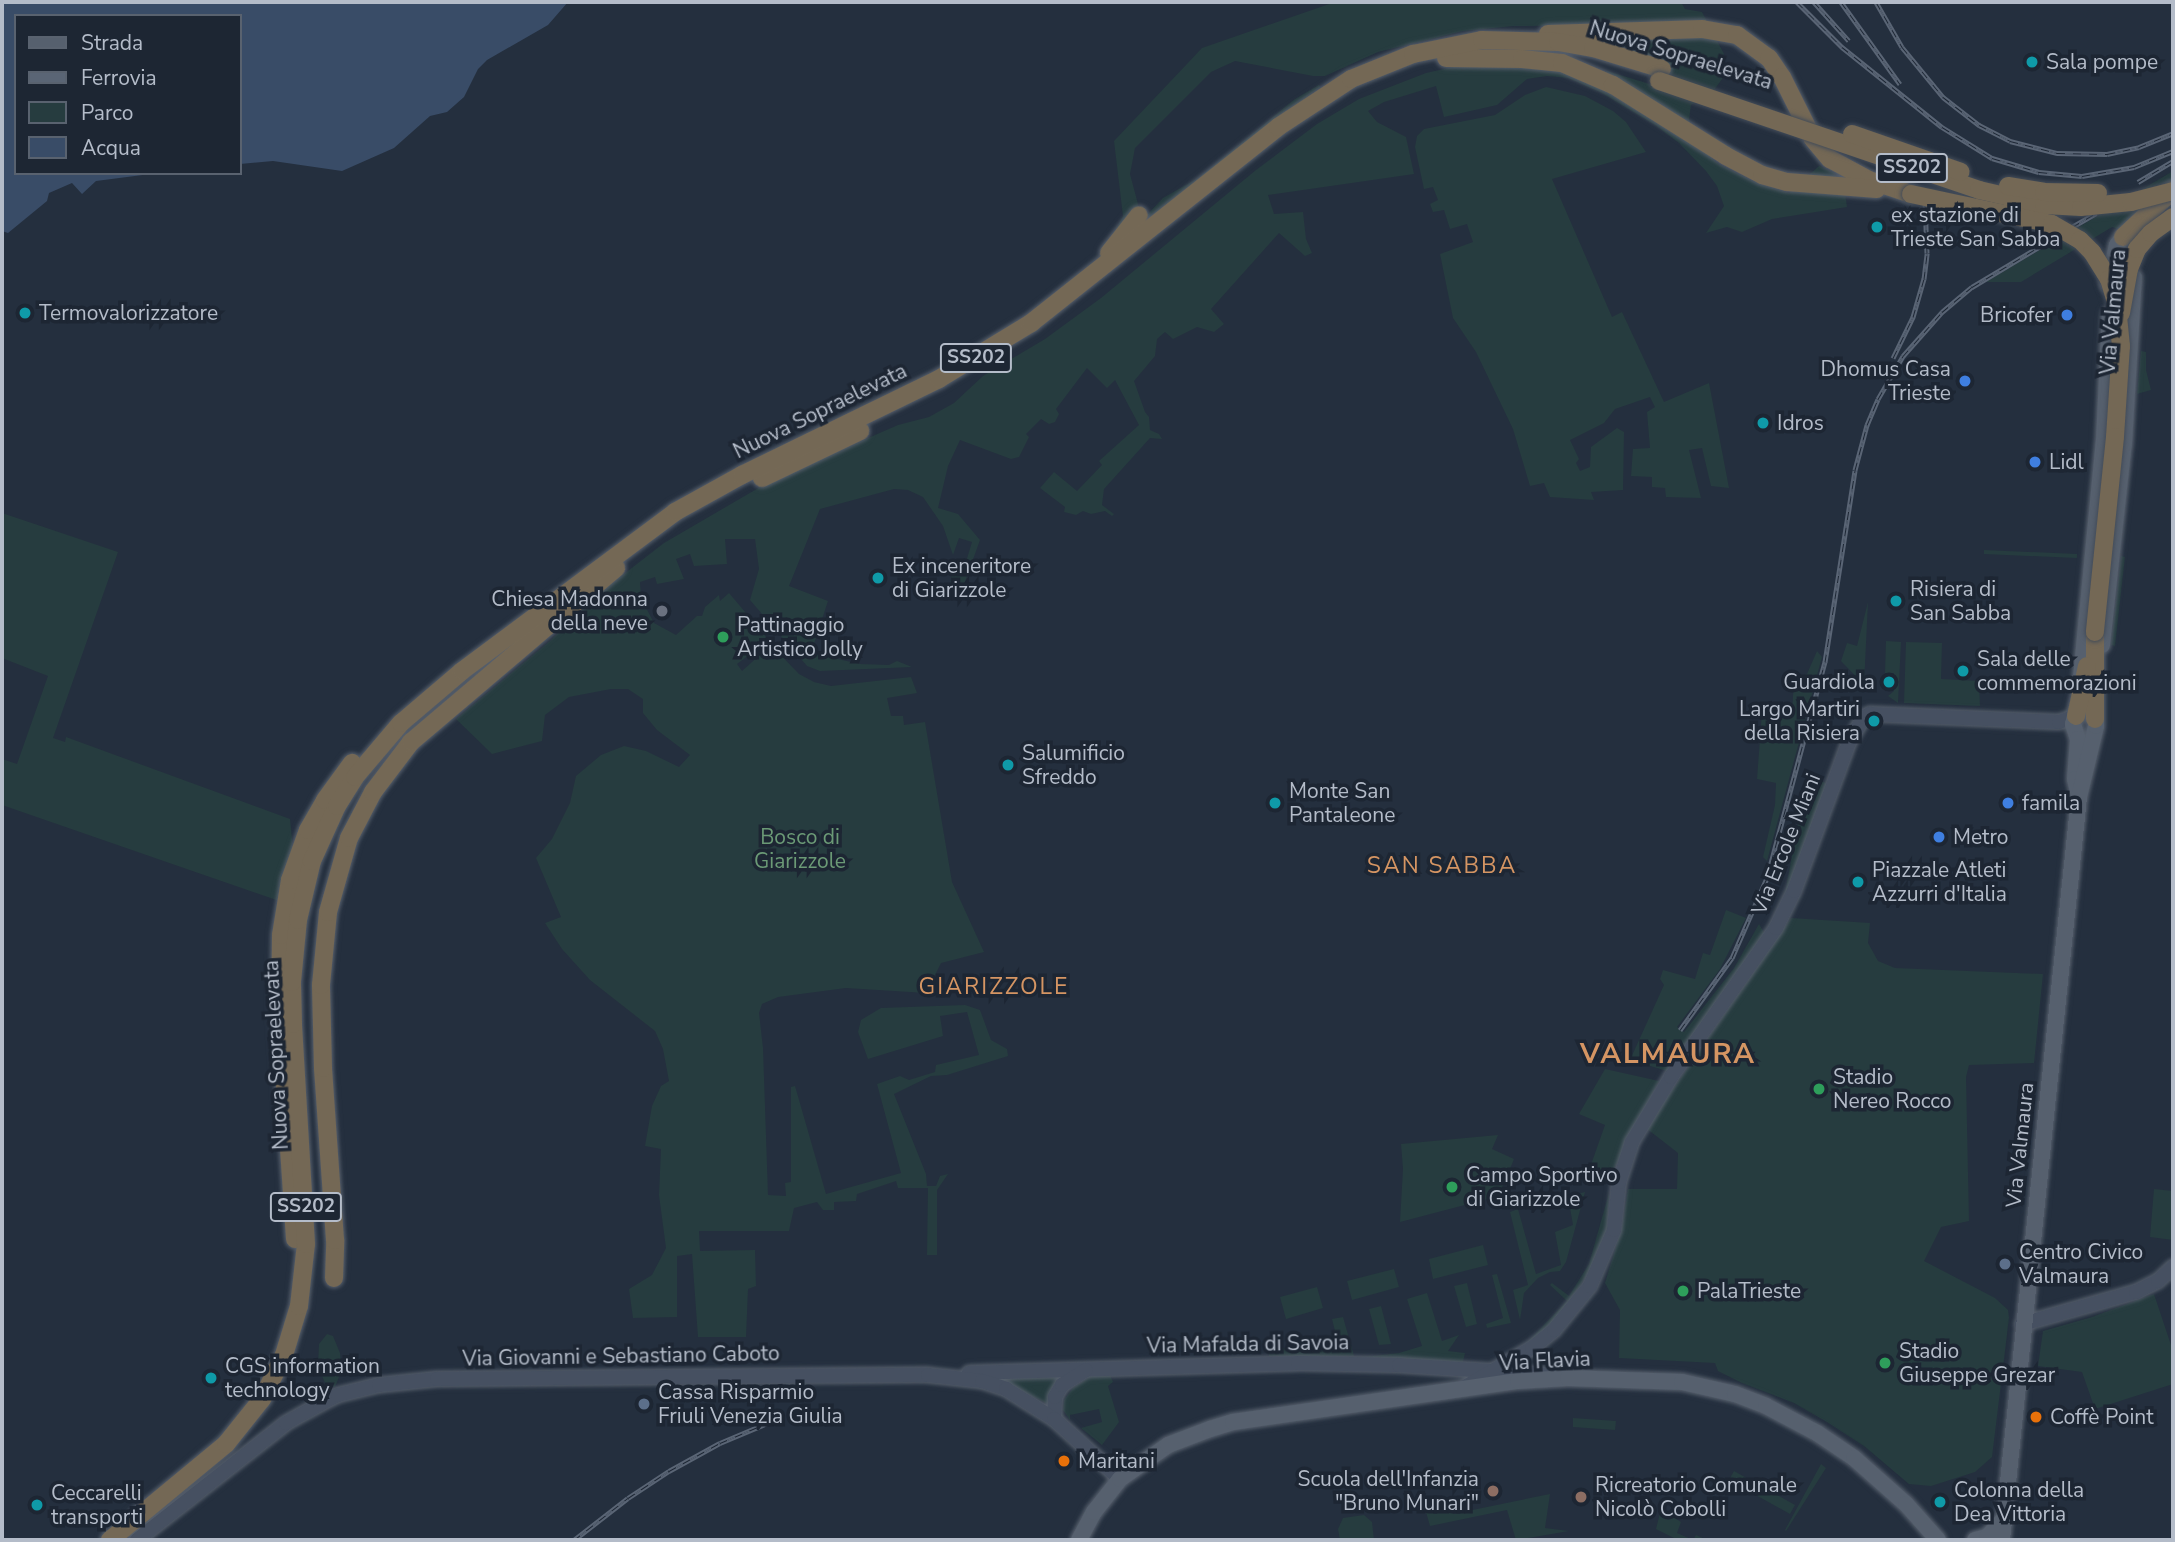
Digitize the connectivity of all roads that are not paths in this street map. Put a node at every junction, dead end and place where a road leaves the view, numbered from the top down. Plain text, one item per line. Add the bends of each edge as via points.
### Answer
1 (1482, 40) junction
2 (1413, 54) junction
3 (1446, 58) junction
4 (1660, 75) junction
5 (1322, 80) dead end
6 (2173, 179) edge
7 (2173, 190) edge
8 (1912, 194) junction
9 (1139, 215) dead end
10 (2173, 217) edge
11 (2123, 237) junction
12 (2119, 320) junction
13 (1031, 323) junction
14 (616, 568) junction
15 (2083, 726) junction
16 (336, 806) junction
17 (297, 1263) dead end
18 (2173, 1267) edge
19 (334, 1278) dead end
20 (2022, 1324) junction
21 (1532, 1348) junction
22 (1090, 1368) junction
23 (1495, 1370) junction
24 (1536, 1373) junction
25 (928, 1375) junction
26 (1569, 1378) junction
27 (1461, 1390) junction
28 (1055, 1419) junction
29 (1120, 1479) junction
30 (2004, 1519) junction
31 (110, 1540) edge
32 (129, 1540) edge
33 (137, 1540) edge
34 (1079, 1540) edge
35 (1938, 1540) edge
36 (1975, 1540) edge
37 (2002, 1540) edge

1 - 2 highway, Nuova Sopraelevata / SS202
1 - 4 highway, Nuova Sopraelevata / SS202 via 1593,48
1 - 8 highway, bridge via 1586,31 1711,30 1737,35 1769,58 1813,139 1830,159 1869,180
2 - 5 highway via 1394,53
2 - 13 highway, Nuova Sopraelevata / SS202 via 1351,79 1307,106
3 - 4 highway, Nuova Sopraelevata / SS202 via 1484,52 1554,54
3 - 8 highway via 1562,63 1612,85 1762,175 1787,182
3 - 14 highway, Nuova Sopraelevata / SS202 via 1380,78 1314,115 1076,305 1008,353 712,503
4 - 6 highway, Nuova Sopraelevata / SS202, bridge via 2009,186 2081,195 2132,190
4 - 7 highway, Nuova Sopraelevata / SS202, bridge via 1979,190 2032,203 2108,205
7 - 11 highway
8 - 12 highway, bridge via 2027,216 2068,231 2102,266
9 - 13 highway via 1112,251
10 - 12 highway, bridge via 2137,249
11 - 15 main road, Via Valmaura via 2108,273 2111,335
11 - 15 main road, Via Valmaura via 2144,246 2134,278 2124,443
12 - 15 highway, bridge via 2115,437
13 - 16 highway, Nuova Sopraelevata / SS202 via 939,379 676,512 369,746
14 - 16 highway, Nuova Sopraelevata / SS202 via 434,709
14 - 19 highway via 411,742 358,818 341,859 328,912 321,1014
15 - 20 main road, Via Valmaura
15 - 21 street, Via Ercole Miani via 1864,717 1849,742 1776,928 1671,1077 1632,1142 1619,1182 1614,1230 1590,1286 1554,1330
16 - 17 highway via 297,857 281,935 280,1016
16 - 31 highway, Nuova Sopraelevata / SS202 via 312,861 294,954 293,1024 306,1244 292,1333 262,1399 241,1427 208,1461
16 - 32 highway, Nuova Sopraelevata / SS202 via 305,956 318,1242 303,1338 285,1380 257,1426 215,1470
18 - 20 street via 2136,1292
20 - 30 main road, Via Valmaura
21 - 23 street, Via Ercole Miani
21 - 24 street via 1531,1364
22 - 23 street, Via Mafalda di Savoia via 1298,1363
22 - 25 street, Via Mafalda di Savoia
22 - 28 street via 1062,1385 1055,1397
23 - 24 street, Via Mafalda di Savoia
23 - 27 street, Via Ercole Miani
24 - 26 street, Via Mafalda di Savoia
25 - 28 street, Via Giovanni e Sebastiano Caboto via 994,1385
25 - 33 street, Via Giovanni e Sebastiano Caboto via 437,1378 379,1385 338,1395 286,1423
26 - 27 main road, Via Flavia
26 - 35 main road, Via Flavia via 1682,1382 1766,1406 1854,1458
27 - 29 main road, Via Flavia via 1233,1422 1168,1445
28 - 29 street, Via Giovanni e Sebastiano Caboto
29 - 34 main road, Via Flavia
30 - 36 main road via 1987,1537
30 - 37 main road, Via Valmaura

